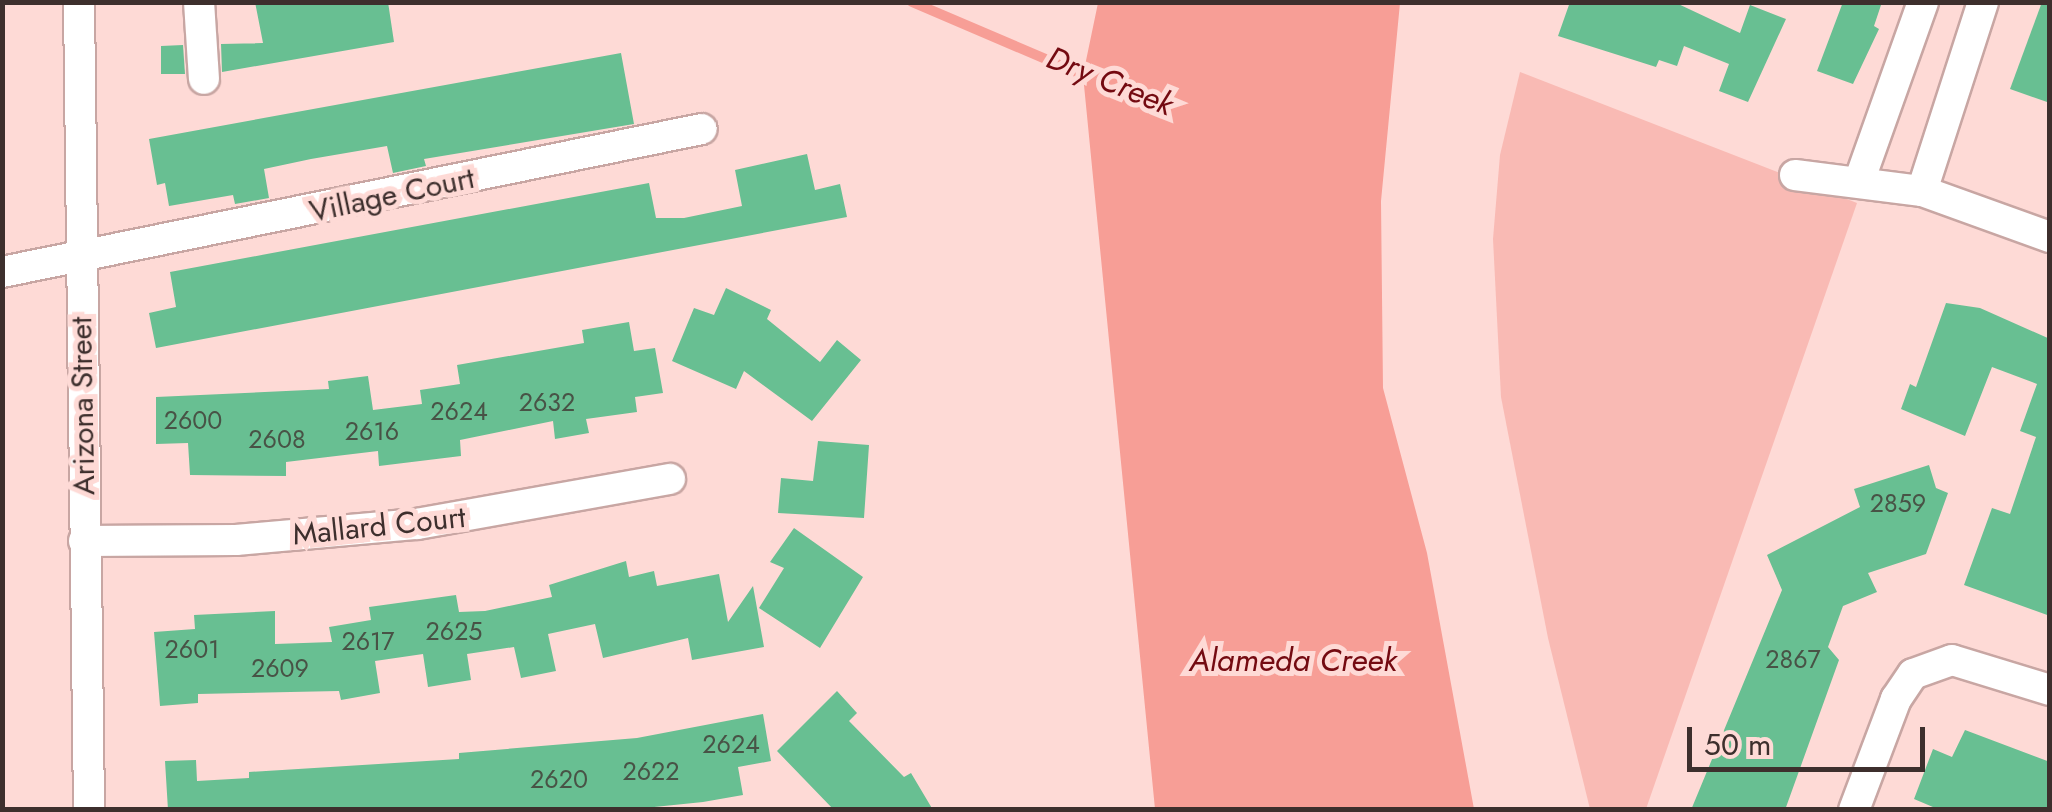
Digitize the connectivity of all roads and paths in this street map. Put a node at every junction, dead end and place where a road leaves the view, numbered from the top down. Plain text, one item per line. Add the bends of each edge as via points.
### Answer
1 (79, 2) edge
2 (199, 2) edge
3 (1923, 2) edge
4 (1983, 2) edge
5 (204, 80) dead end
6 (702, 129) dead end
7 (1795, 175) dead end
8 (1860, 179) junction
9 (1922, 191) junction
10 (2050, 237) edge
11 (81, 256) junction
12 (2, 272) edge
13 (670, 479) dead end
14 (84, 541) junction
15 (2050, 690) edge
16 (88, 810) edge
17 (1854, 810) edge

1 - 11 street, Arizona Street
2 - 5 street
3 - 8 street
4 - 9 street
6 - 11 street, Village Court
7 - 8 street
8 - 9 street
9 - 10 street
11 - 12 street, Village Court
11 - 14 street, Arizona Street
13 - 14 street, Mallard Court via 417,524 236,540
14 - 16 street, Arizona Street
15 - 17 street via 1952,660 1913,674 1896,699

